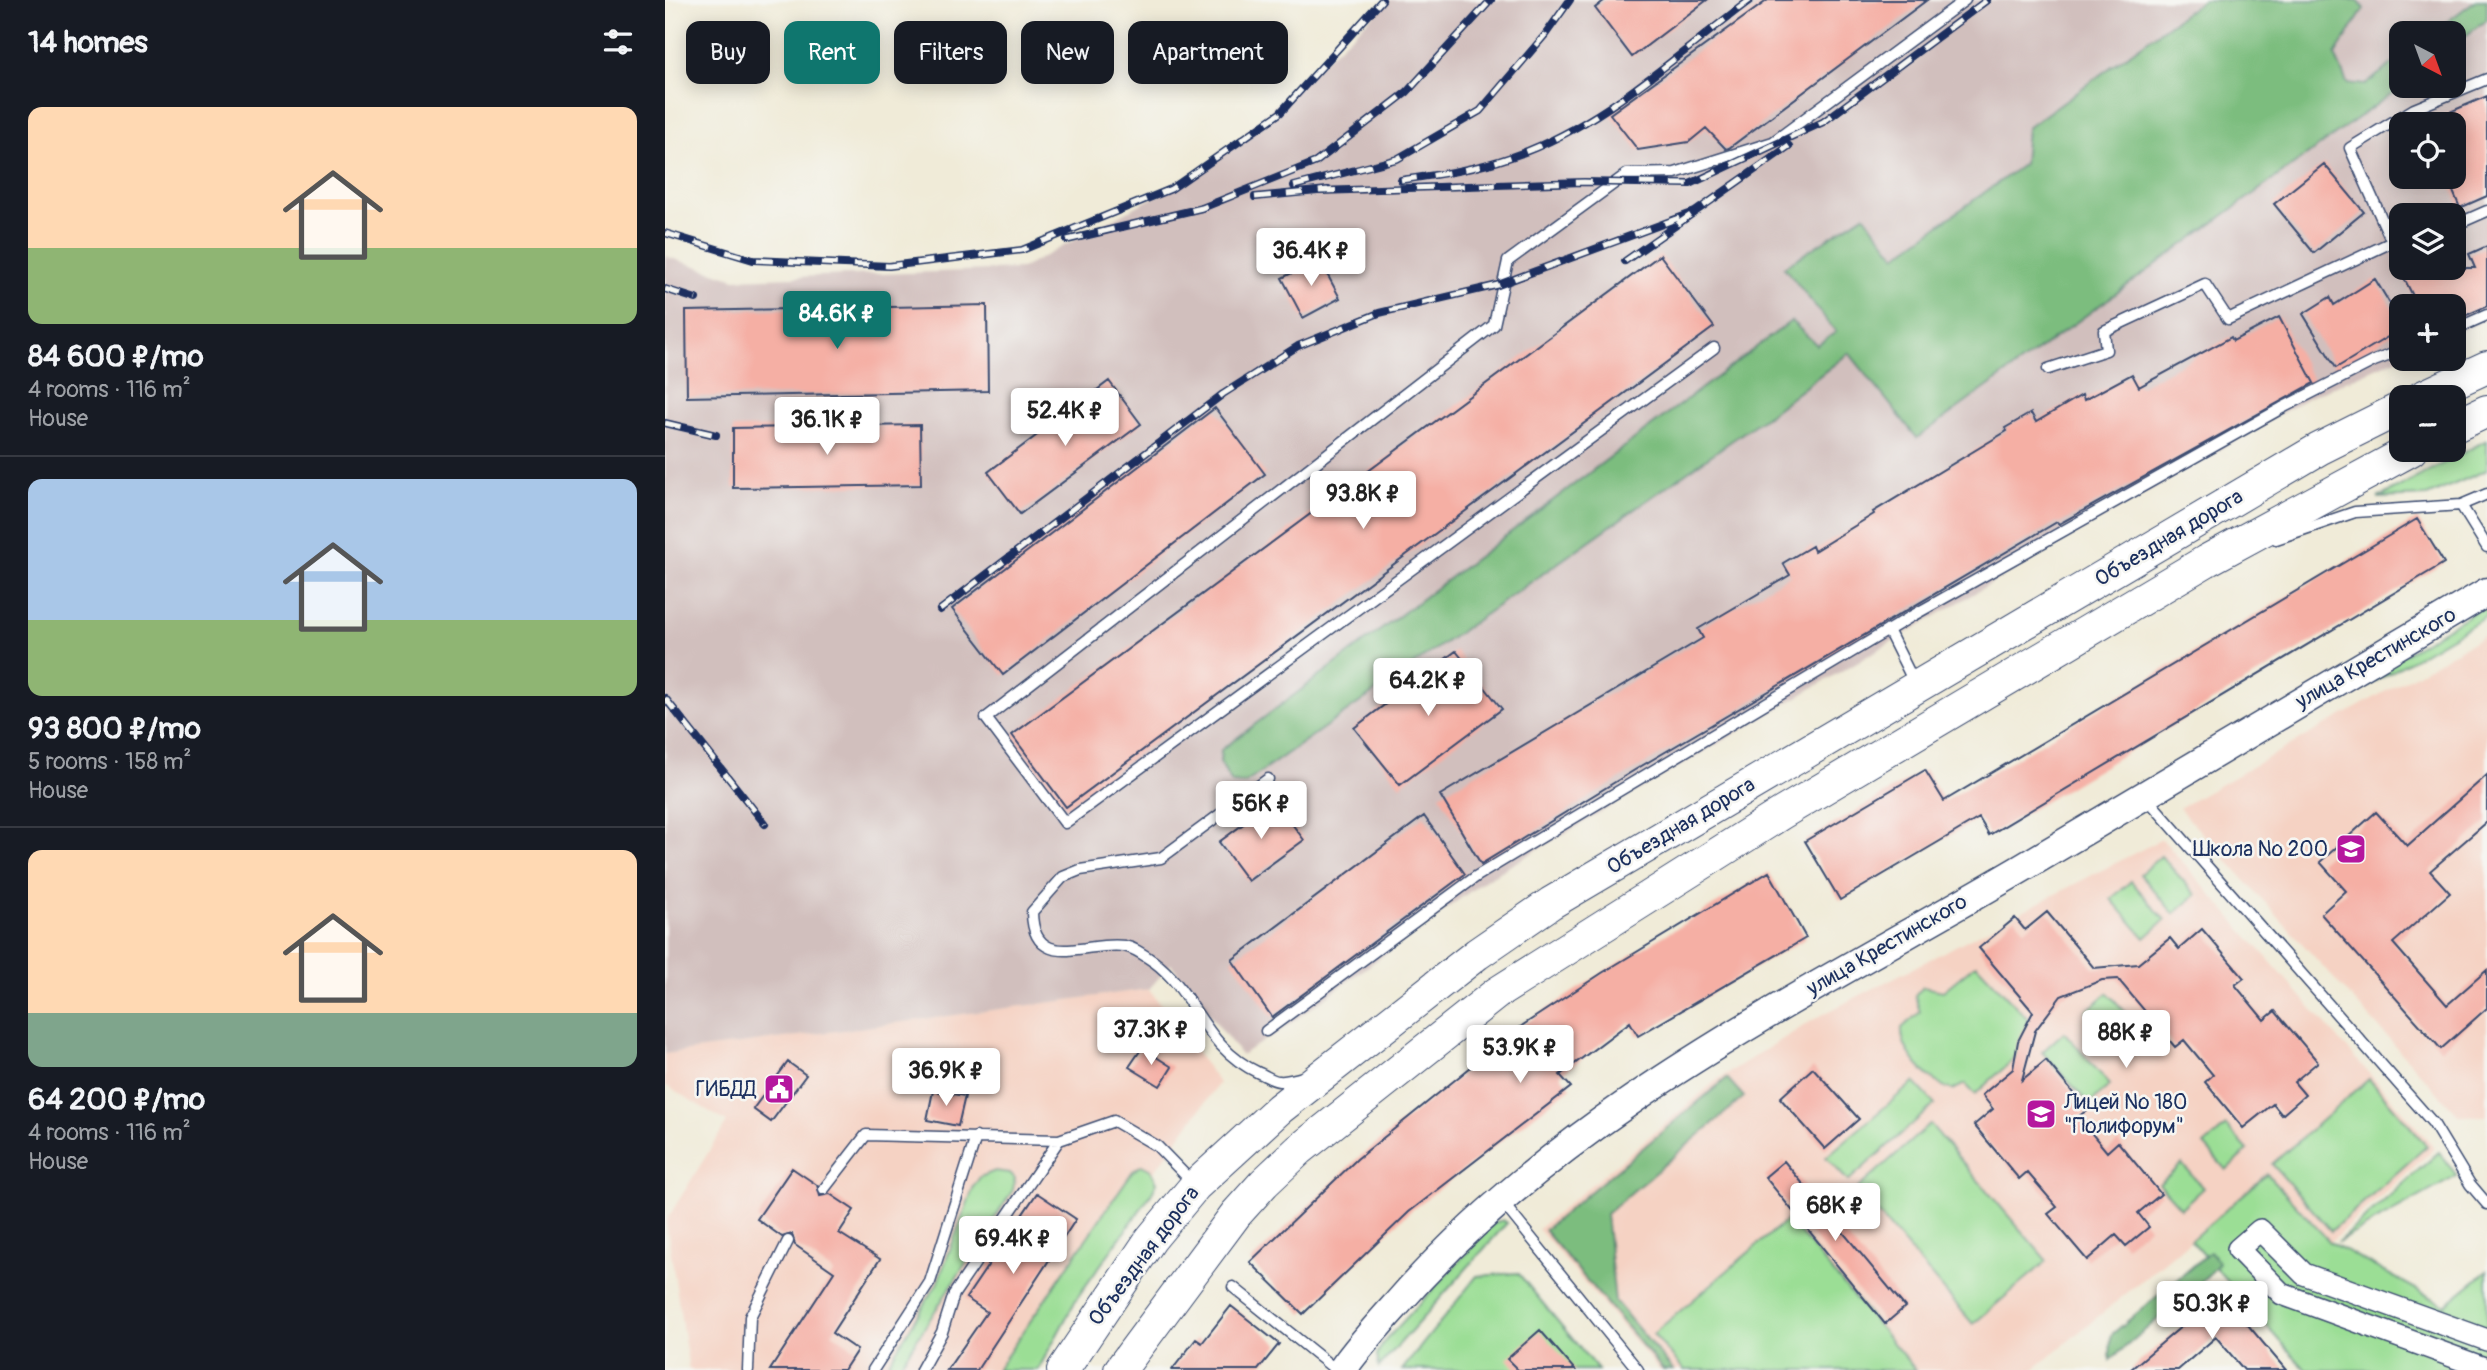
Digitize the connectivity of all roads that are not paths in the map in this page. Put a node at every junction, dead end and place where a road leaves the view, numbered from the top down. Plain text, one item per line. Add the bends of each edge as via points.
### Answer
1 (1965, 0) edge
2 (2487, 79) edge
3 (2487, 211) edge
4 (2466, 220) edge
5 (2389, 230) edge
6 (2389, 248) edge
7 (2487, 315) edge
8 (2466, 324) edge
9 (1714, 348) dead end
10 (2389, 355) edge
11 (2487, 367) edge
12 (2048, 369) dead end
13 (2448, 385) edge
14 (2487, 411) edge
15 (2389, 414) edge
16 (2466, 421) edge
17 (2389, 462) edge
18 (2487, 494) edge
19 (2461, 505) junction
20 (2487, 547) edge
21 (2206, 561) junction
22 (2487, 592) edge
23 (1888, 630) junction
24 (1916, 686) junction
25 (1268, 779) dead end
26 (2143, 794) junction
27 (1266, 1031) dead end
28 (1325, 1073) junction
29 (976, 1137) junction
30 (1059, 1140) junction
31 (1195, 1186) junction
32 (824, 1189) dead end
33 (1500, 1199) junction
34 (2487, 1204) edge
35 (788, 1241) dead end
36 (1233, 1287) dead end
37 (2487, 1340) edge
38 (2487, 1369) edge
39 (748, 1370) edge
40 (873, 1370) edge
41 (921, 1370) edge
42 (1063, 1370) edge
43 (1119, 1370) edge
44 (1336, 1370) edge
45 (1342, 1370) edge
46 (1639, 1370) edge

1 - 9 lane via 1773,142 1675,173 1626,174 1509,261 1494,324 986,718 1065,823
2 - 5 lane via 2414,109 2350,148
3 - 4 lane
6 - 12 lane via 2228,319 2205,284 2104,331 2106,350
7 - 8 lane
10 - 23 lane via 2282,408
11 - 13 main road
14 - 16 main road
15 - 24 main road, Объездная дорога via 2319,449
17 - 21 main road, Объездная дорога
18 - 19 lane
19 - 20 lane
19 - 21 lane via 2355,512
21 - 43 main road, Объездная дорога via 1782,813 1497,993 1264,1183
22 - 26 street, улица Крестинского
23 - 24 lane
23 - 27 lane via 1477,876
24 - 28 main road, Объездная дорога via 1552,902 1477,954
25 - 28 lane via 1161,858 1062,877 1031,912 1032,928 1041,942 1059,951 1123,946 1142,953 1166,970 1216,1043 1244,1066 1279,1082
26 - 33 street, улица Крестинского via 1812,986 1558,1153
26 - 34 lane via 2434,1123
28 - 31 main road, Объездная дорога
29 - 30 lane
29 - 32 lane via 866,1135
29 - 40 lane via 930,1282
30 - 31 lane via 1114,1121 1157,1146
30 - 41 lane via 954,1294 942,1332
31 - 42 main road, Объездная дорога via 1151,1239
33 - 45 street, улица Крестинского via 1419,1278
33 - 46 lane
35 - 39 lane via 750,1317
36 - 44 lane
37 - 38 street via 2304,1274 2260,1230 2238,1249 2282,1294

